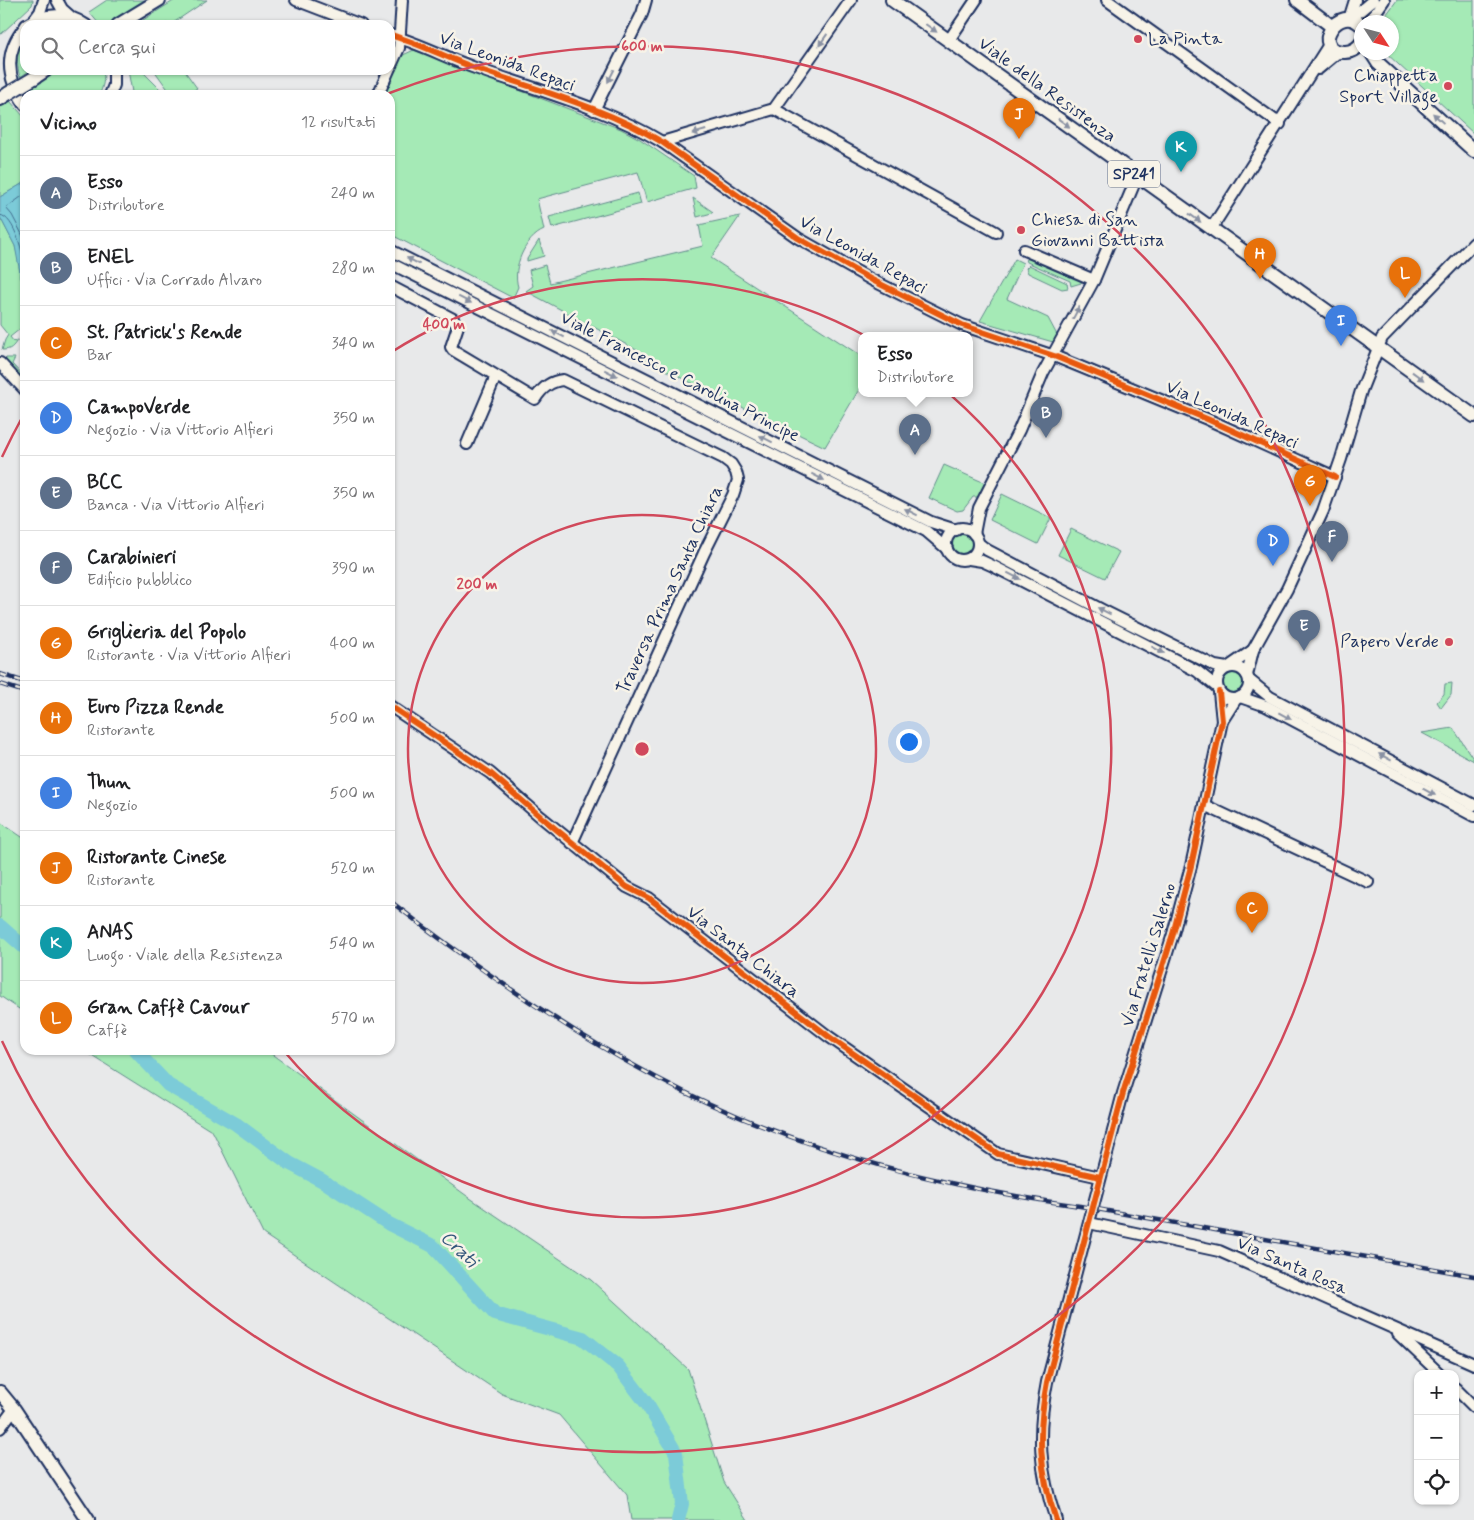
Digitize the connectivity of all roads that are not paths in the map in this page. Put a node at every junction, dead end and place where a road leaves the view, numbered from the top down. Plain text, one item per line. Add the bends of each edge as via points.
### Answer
1 (44, 0) edge
2 (57, 0) edge
3 (159, 0) edge
4 (296, 0) edge
5 (402, 0) edge
6 (646, 0) edge
7 (850, 0) edge
8 (892, 0) edge
9 (976, 0) edge
10 (1106, 0) edge
11 (1297, 0) edge
12 (1355, 0) edge
13 (1373, 0) edge
14 (1384, 0) edge
15 (1355, 15) edge
16 (1360, 15) edge
17 (1374, 15) edge
18 (73, 18) junction
19 (32, 20) edge
20 (37, 20) edge
21 (77, 20) edge
22 (126, 20) edge
23 (348, 20) edge
24 (1354, 20) edge
25 (1330, 25) junction
26 (20, 35) edge
27 (395, 36) edge
28 (949, 40) junction
29 (1330, 43) junction
30 (1354, 50) edge
31 (1343, 52) junction
32 (395, 57) edge
33 (1376, 60) edge
34 (38, 75) edge
35 (114, 75) edge
36 (387, 75) edge
37 (1309, 78) junction
38 (114, 84) junction
39 (112, 90) edge
40 (116, 90) edge
41 (380, 90) edge
42 (4, 96) edge
43 (20, 96) edge
44 (774, 109) junction
45 (594, 110) junction
46 (1280, 124) junction
47 (662, 142) junction
48 (1474, 151) edge
49 (1137, 177) junction
50 (1211, 229) junction
51 (996, 232) dead end
52 (1474, 243) edge
53 (1024, 250) dead end
54 (395, 253) edge
55 (1474, 253) edge
56 (395, 266) edge
57 (1094, 280) junction
58 (1440, 283) junction
59 (395, 289) edge
60 (1378, 347) junction
61 (1054, 356) junction
62 (0, 363) edge
63 (496, 376) junction
64 (20, 385) edge
65 (1474, 416) edge
66 (467, 444) dead end
67 (1335, 477) junction
68 (979, 508) junction
69 (958, 529) junction
70 (976, 538) junction
71 (947, 549) junction
72 (969, 559) junction
73 (1253, 650) junction
74 (1227, 668) junction
75 (1248, 677) junction
76 (1218, 689) junction
77 (1238, 698) junction
78 (395, 709) edge
79 (1222, 720) junction
80 (1204, 805) junction
81 (1474, 805) edge
82 (1474, 816) edge
83 (572, 844) junction
84 (1368, 882) dead end
85 (1100, 1177) junction
86 (1089, 1223) junction
87 (1392, 1328) junction
88 (1474, 1364) edge
89 (1436, 1370) edge
90 (0, 1392) edge
91 (1459, 1392) edge
92 (1474, 1407) edge
93 (14, 1409) junction
94 (0, 1428) edge
95 (88, 1520) edge
96 (1056, 1520) edge

1 - 19 street via 40,12
2 - 18 street via 62,10
3 - 22 main road
4 - 23 street
5 - 27 street
6 -> 45 street
7 -> 44 street
8 -> 28 main road, Viale della Resistenza / SP241
9 - 28 street
10 - 46 street
11 - 25 main road
12 - 15 street
13 - 16 street
14 - 17 street
18 - 20 street via 49,15
18 - 21 street
24 - 25 main road via 1339,17
25 - 29 main road via 1327,34
26 - 43 street via 10,56 10,70
27 - 32 street via 399,48
27 - 45 street, Via Leonida Repaci
28 -> 49 main road, Viale della Resistenza / SP241
29 - 31 main road
29 - 37 street
30 - 31 main road
31 - 37 street via 1327,60
48 -> 33 main road
34 - 42 main road, bridge
35 - 38 street
36 - 41 street
37 - 46 street
38 - 39 street
38 - 40 street
44 -> 47 street
44 - 51 street
45 - 47 street, Via Leonida Repaci via 639,128
46 - 50 street
47 - 61 street, Via Leonida Repaci via 798,238 872,280 962,325
49 -> 50 main road, Viale della Resistenza / SP241
49 - 57 street
50 - 60 main road, Viale della Resistenza / SP241
52 - 58 street
53 - 57 street
69 -> 54 street, Viale Francesco e Carolina Principe via 931,522
55 - 58 street
56 -> 71 street, Viale Francesco e Carolina Principe via 926,531
61 -> 57 street
58 - 60 street via 1386,343
59 - 63 street, Traversa Prima Santa Chiara via 453,319 458,326 450,347
60 -> 65 main road, SP241
60 - 67 street
61 - 67 street, Via Leonida Repaci via 1207,419
61 - 68 street
62 - 64 street
63 - 66 street
63 - 83 street, Traversa Prima Santa Chiara via 535,399 543,388 564,380 723,458 731,464 738,480
67 - 73 street via 1306,550
68 - 69 street
68 - 70 street
69 - 70 street, Viale Francesco e Carolina Principe via 965,529
69 - 71 street via 949,535
70 - 72 street via 976,552
74 -> 70 street, Viale Francesco e Carolina Principe via 1203,661 993,553
71 - 72 street, Viale Francesco e Carolina Principe via 958,560
72 -> 76 street, Viale Francesco e Carolina Principe via 994,566 1119,630 1197,671
73 - 74 street
73 - 75 street
74 - 75 street, Viale Francesco e Carolina Principe via 1240,669
74 - 76 street via 1218,678
75 - 77 street via 1247,690
81 -> 75 street, Viale Francesco e Carolina Principe via 1270,697
76 - 77 street, Viale Francesco e Carolina Principe via 1227,698
76 - 79 street, Via Fratelli Salerno
77 - 79 street, Via Fratelli Salerno
77 -> 82 street, Viale Francesco e Carolina Principe via 1266,706
78 - 83 street, Via Santa Chiara via 490,773
79 - 80 street, Via Fratelli Salerno
80 - 84 street
80 - 85 street, Via Fratelli Salerno via 1173,934
83 - 85 street, Via Santa Chiara via 627,887 649,898 828,1036 998,1154
85 - 86 street, Via Fratelli Salerno
86 - 87 street, Via Santa Rosa via 1219,1251
86 - 96 street, Via Fratelli Salerno via 1047,1382 1041,1419 1041,1458 1046,1492
87 - 88 street, Via Santa Rosa
87 - 89 street
90 - 93 main road
91 - 92 street
93 - 94 street
93 - 95 main road

